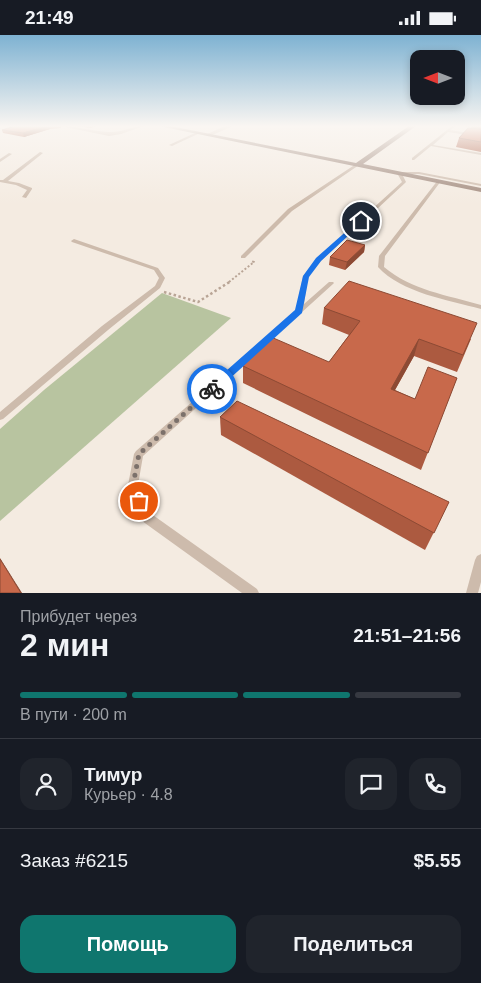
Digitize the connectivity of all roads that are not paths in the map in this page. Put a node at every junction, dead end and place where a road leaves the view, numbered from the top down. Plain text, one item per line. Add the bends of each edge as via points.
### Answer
1 (293, 152) edge
2 (376, 152) edge
3 (421, 152) edge
4 (41, 153) dead end
5 (10, 154) dead end
6 (412, 159) dead end
7 (0, 161) edge
8 (357, 165) junction
9 (399, 173) junction
10 (3, 181) edge
11 (439, 181) junction
12 (481, 185) edge
13 (481, 190) edge
14 (24, 197) dead end
15 (74, 241) dead end
16 (243, 257) road end
17 (331, 283) dead end
18 (481, 307) edge
19 (299, 311) junction
20 (0, 417) edge
21 (481, 560) edge
22 (253, 593) edge
23 (472, 593) edge

1 - 8 main road
2 - 8 main road
3 - 6 lane
4 - 10 lane
5 - 7 lane
8 - 9 main road
8 - 16 lane via 290,210
9 - 11 main road
9 - 12 lane via 419,173
9 - 19 lane via 404,182 318,260 305,277
10 - 14 lane via 30,189
11 - 13 main road
11 - 18 lane via 382,256 380,267 390,277 405,284
15 - 20 lane via 156,269 162,279 155,290
17 - 19 lane
19 - 22 lane via 139,454 133,485 146,517
21 - 23 lane

